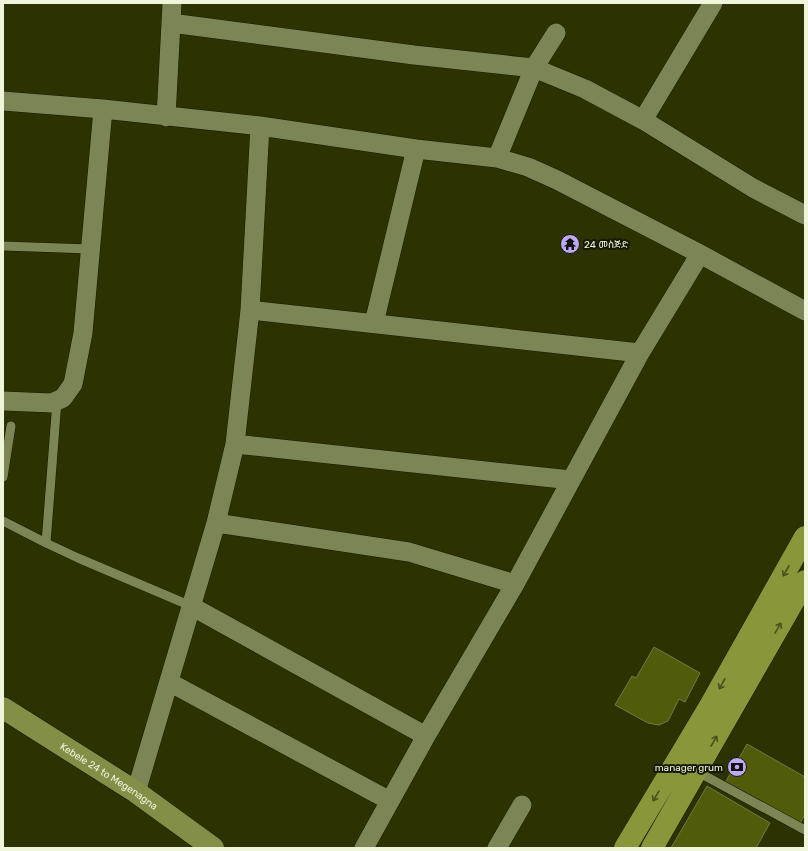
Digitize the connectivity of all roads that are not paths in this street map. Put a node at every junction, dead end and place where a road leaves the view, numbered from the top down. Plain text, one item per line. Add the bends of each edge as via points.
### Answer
1 (172, 3) edge
2 (713, 3) edge
3 (171, 23) junction
4 (556, 33) dead end
5 (534, 68) junction
6 (3, 101) edge
7 (102, 109) junction
8 (166, 117) junction
9 (643, 120) junction
10 (260, 126) junction
11 (416, 149) junction
12 (497, 158) junction
13 (805, 215) edge
14 (3, 246) edge
15 (90, 249) junction
16 (700, 254) junction
17 (250, 310) junction
18 (805, 311) edge
19 (374, 323) junction
20 (640, 353) junction
21 (3, 401) edge
22 (57, 401) junction
23 (11, 426) dead end
24 (235, 444) junction
25 (3, 477) edge
26 (571, 480) junction
27 (3, 521) edge
28 (216, 523) junction
29 (805, 537) edge
30 (46, 542) junction
31 (805, 581) edge
32 (515, 584) junction
33 (191, 606) junction
34 (169, 682) junction
35 (3, 708) edge
36 (426, 736) junction
37 (696, 771) junction
38 (136, 792) junction
39 (390, 801) junction
40 (522, 805) dead end
41 (805, 830) edge
42 (203, 845) edge
43 (364, 848) edge
44 (497, 848) edge
45 (625, 848) edge
46 (652, 848) edge

1 - 3 street
2 - 9 street
3 - 5 street
3 - 8 street
4 - 5 street
5 - 9 street via 585,89
5 - 12 street
6 - 7 street
7 - 8 street
7 - 15 street
8 - 10 street
9 - 13 street via 753,188
10 - 11 street
10 - 17 street
11 - 12 street
11 - 19 street
12 - 16 street via 528,166
14 - 15 lane
15 - 22 street via 82,333 73,384 63,398
16 - 18 street
16 - 20 street
17 - 19 street
17 - 24 street
19 - 20 street
20 - 26 street
21 - 22 street
22 - 30 lane
23 - 25 lane
24 - 26 street
24 - 28 street
26 - 32 street
27 - 30 lane
28 - 32 street via 409,552
28 - 33 street
29 -> 45 main road via 710,706
30 - 33 lane
37 -> 31 main road
32 - 36 street
33 - 34 street
33 - 36 street
34 - 38 street
34 - 39 street
35 - 38 main road, Kebele 24 to Megenagna
36 - 39 street
37 - 41 lane
37 - 46 main road
38 - 42 main road, Kebele 24 to Megenagna
39 - 43 street
40 - 44 street

